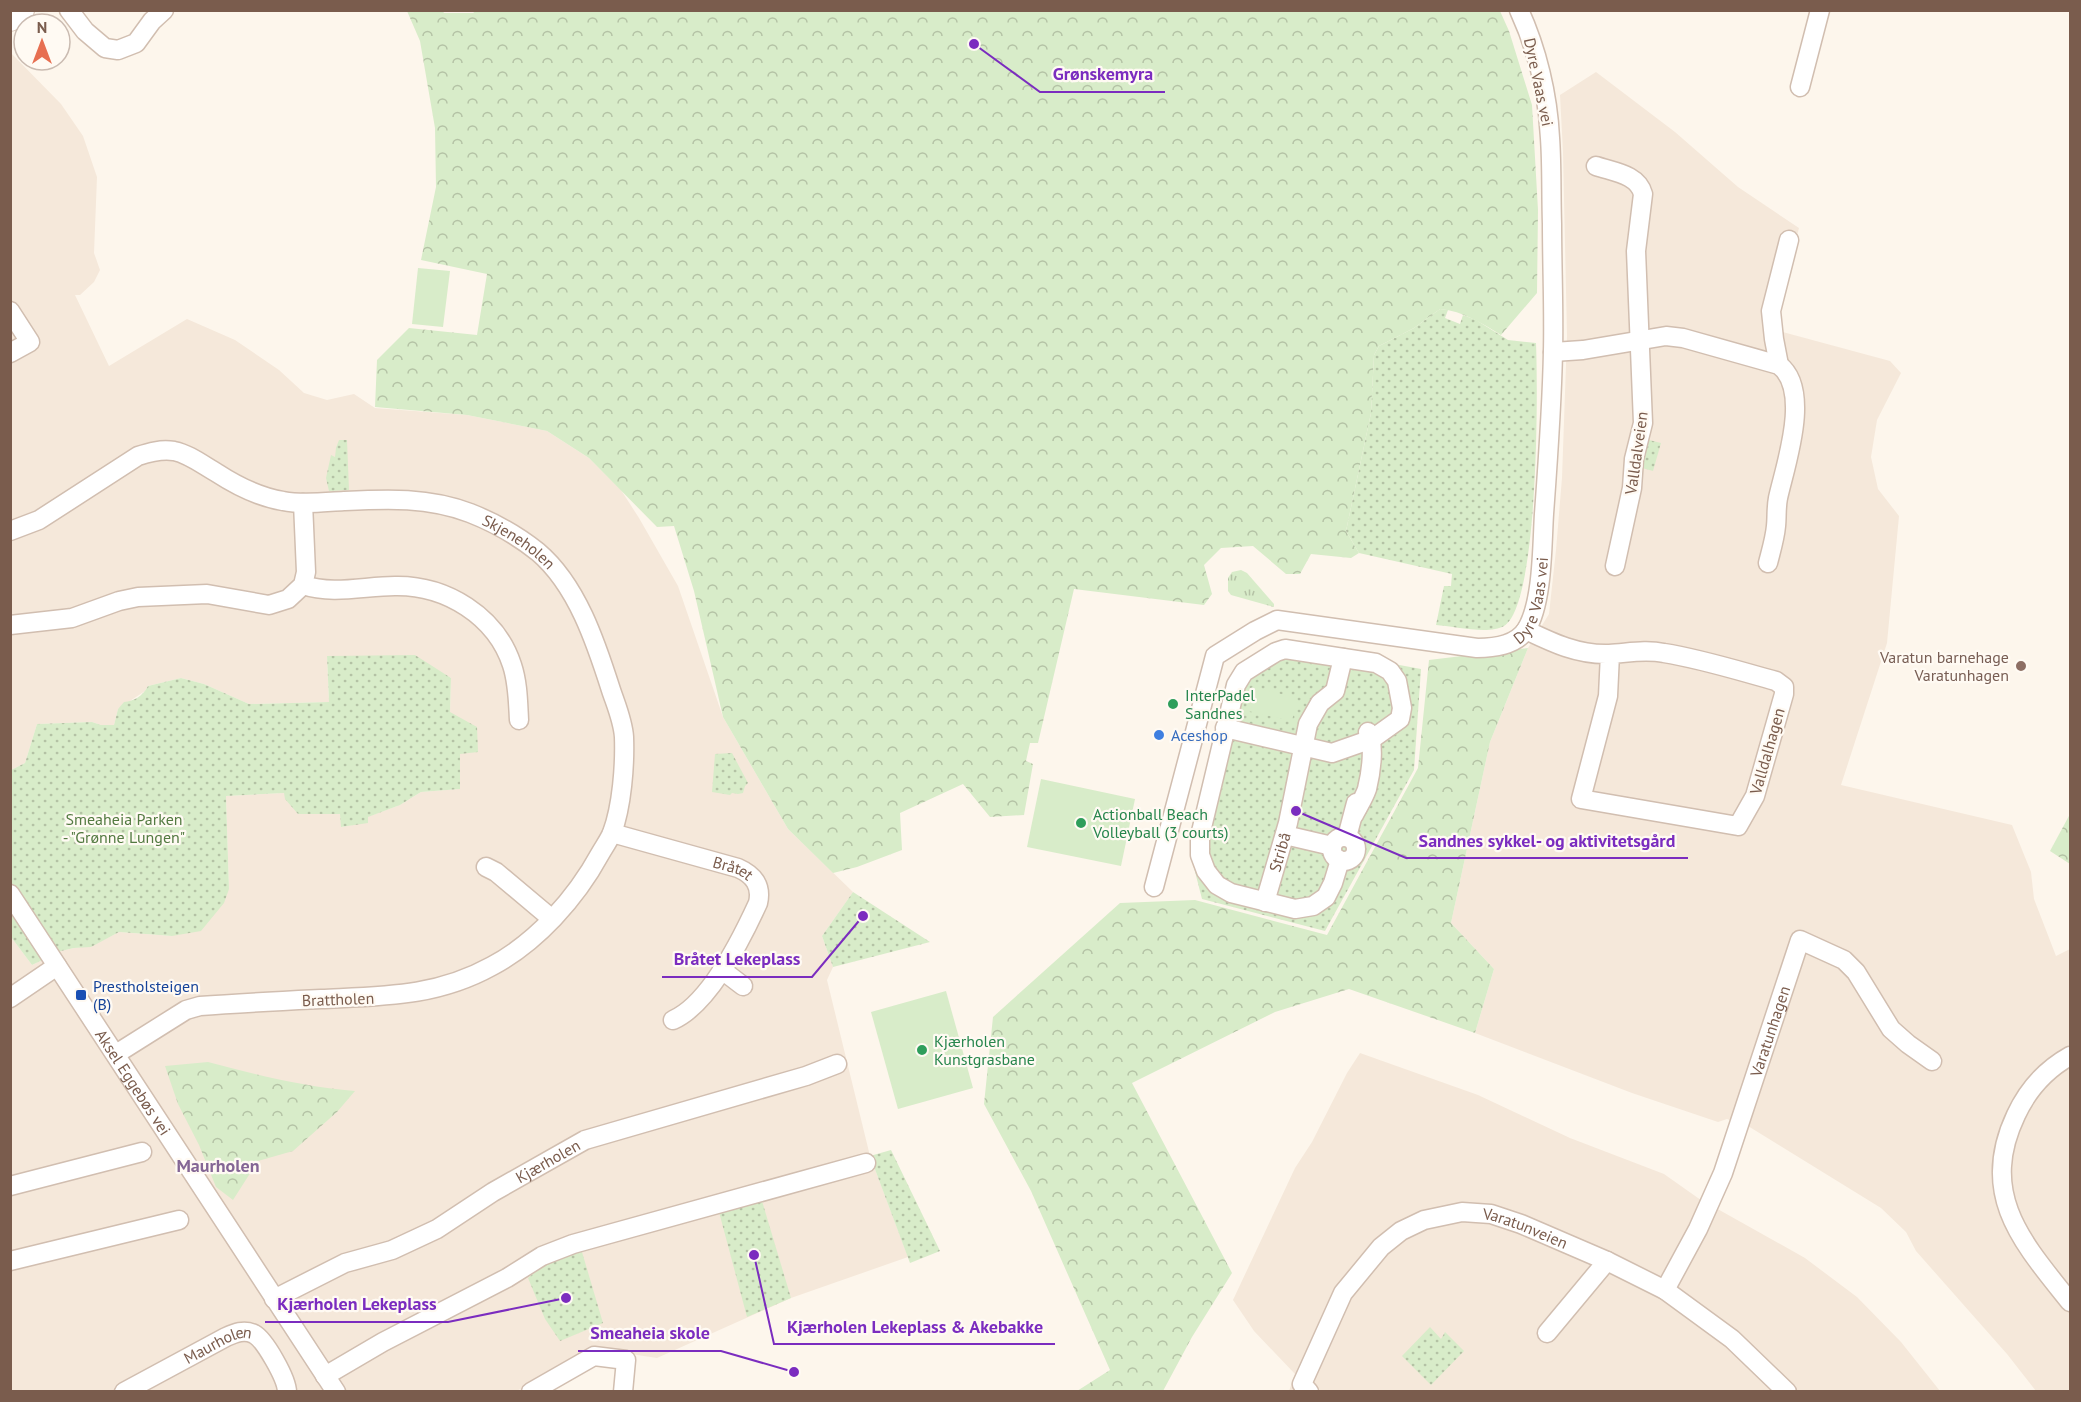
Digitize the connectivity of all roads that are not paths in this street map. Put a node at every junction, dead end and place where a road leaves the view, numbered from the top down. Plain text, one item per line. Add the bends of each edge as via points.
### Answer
1 (21, 10) edge
2 (69, 10) edge
3 (164, 10) edge
4 (1519, 10) edge
5 (1820, 10) edge
6 (10, 18) edge
7 (1800, 87) dead end
8 (1596, 166) dead end
9 (1790, 240) dead end
10 (10, 310) edge
11 (1640, 339) junction
12 (1553, 352) junction
13 (10, 353) edge
14 (1779, 365) junction
15 (303, 503) junction
16 (10, 531) edge
17 (1768, 563) dead end
18 (1615, 566) dead end
19 (303, 585) junction
20 (10, 625) edge
21 (1526, 630) junction
22 (1610, 654) junction
23 (1343, 658) junction
24 (519, 720) dead end
25 (1225, 729) junction
26 (624, 734) joint
27 (1370, 735) junction
28 (1305, 754) junction
29 (612, 833) junction
30 (1285, 835) junction
31 (1340, 848) junction
32 (486, 867) dead end
33 (1154, 887) dead end
34 (10, 894) edge
35 (1265, 902) junction
36 (552, 919) junction
37 (57, 966) junction
38 (722, 970) junction
39 (743, 986) dead end
40 (10, 998) edge
41 (674, 1020) dead end
42 (116, 1054) junction
43 (2070, 1056) edge
44 (1932, 1061) dead end
45 (837, 1064) dead end
46 (142, 1152) dead end
47 (866, 1162) dead end
48 (10, 1186) edge
49 (179, 1220) dead end
50 (10, 1261) edge
51 (1607, 1261) junction
52 (1665, 1290) junction
53 (274, 1299) junction
54 (2070, 1302) edge
55 (1547, 1333) dead end
56 (325, 1376) junction
57 (1305, 1388) edge
58 (124, 1392) edge
59 (287, 1392) edge
60 (336, 1392) edge
61 (531, 1392) edge
62 (623, 1392) edge
63 (1787, 1392) edge

1 - 6 main road
2 - 3 street via 85,32 105,48 118,50 136,43
4 - 12 street, Dyre Vaas vei via 1540,75 1550,137
5 - 7 street
8 - 11 street, Valldalveien via 1632,179 1643,194 1636,251
9 - 14 street via 1771,311
10 - 13 street via 30,342
11 - 12 street
11 - 14 street via 1683,338
11 - 18 street, Valldalveien via 1643,423
12 - 21 street, Dyre Vaas vei via 1540,577
14 - 17 street via 1792,386 1794,424
15 - 16 street, Skjeneholen via 246,490 187,455 151,451 39,520
15 - 19 street
15 - 26 street, Skjeneholen via 408,499 438,504 493,523 540,554 575,599 587,623
19 - 20 street via 288,599 269,605 207,594 138,597 72,618
19 - 24 street via 335,590 417,586 459,601 495,633 507,652 515,676
21 - 22 street, Valldalhagen via 1561,647
21 - 33 street, Dyre Vaas vei via 1506,644 1477,648 1277,620 1215,656
22 - 22 street, Valldalhagen via 1608,696 1581,799 1738,826 1755,796 1784,687 1766,678 1664,653 1642,650
23 - 25 street via 1285,649 1276,652 1244,672 1236,685
23 - 27 street via 1376,663 1390,670 1397,681 1400,719
23 - 28 street, Stribå via 1335,692 1320,703
25 - 28 street
25 - 35 street via 1200,836 1200,855 1217,885
26 - 29 street, Brattholen
27 - 28 street via 1332,753
27 - 31 street via 1373,751
28 - 30 street, Stribå
29 - 36 street, Brattholen via 586,879
29 - 38 street, Bråtet via 738,868 753,878 760,893 758,903
30 - 31 street
30 - 35 street, Stribå
31 - 35 street via 1334,883 1326,897 1313,906 1295,909
32 - 36 street
34 - 37 street, Aksel Eggebøs vei
36 - 42 street, Brattholen via 496,964 443,987 383,997 200,1006 186,1010
37 - 40 street
37 - 42 street, Aksel Eggebøs vei
38 - 39 street
38 - 41 street, Bråtet via 693,1008
42 - 53 street, Aksel Eggebøs vei
43 - 54 street via 2050,1068 2021,1104 2008,1131 2001,1179 2012,1223
44 - 52 street, Varatunhagen via 1891,1029 1856,972 1844,960 1800,940 1723,1173
45 - 53 street, Kjærholen via 585,1140 437,1229 392,1250 345,1263
46 - 48 street
47 - 56 street via 542,1256
49 - 50 street
51 - 52 street, Varatunveien
51 - 55 street
51 - 57 street, Varatunveien via 1491,1214 1462,1212 1424,1220 1381,1247 1343,1293
52 - 63 street, Varatunveien via 1732,1339
53 - 56 street, Aksel Eggebøs vei
56 - 60 street, Aksel Eggebøs vei
58 - 59 street, Maurholen via 226,1337 246,1331 258,1338 285,1379
61 - 62 street via 594,1356 627,1360

